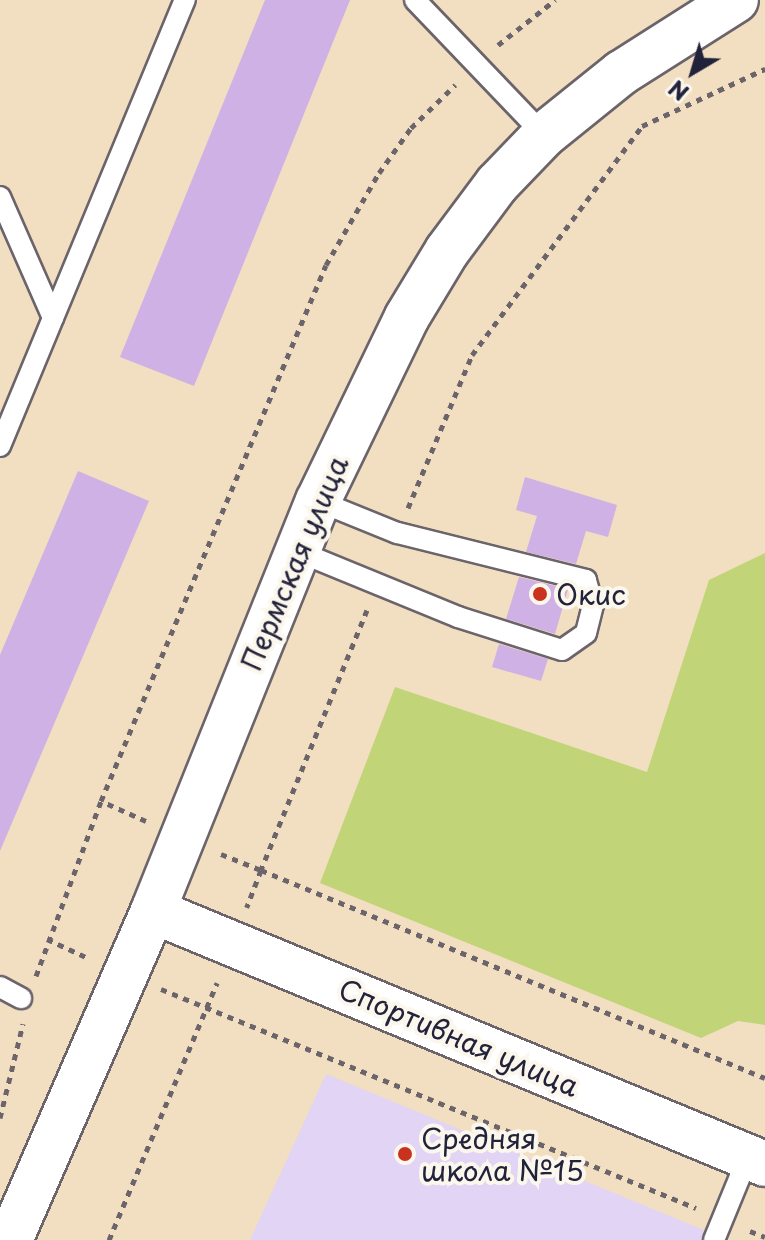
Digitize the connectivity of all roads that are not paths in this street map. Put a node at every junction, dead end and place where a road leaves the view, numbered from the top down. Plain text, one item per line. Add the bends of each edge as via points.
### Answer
1 (185, 0) edge
2 (415, 0) edge
3 (736, 0) edge
4 (544, 135) junction
5 (0, 197) edge
6 (53, 318) junction
7 (0, 446) edge
8 (318, 501) junction
9 (297, 551) junction
10 (153, 911) junction
11 (0, 987) edge
12 (26, 995) road end
13 (756, 1160) edge
14 (10, 1240) edge
15 (714, 1240) edge

1 - 6 lane
2 - 4 lane
3 - 4 street, Пермская улица via 645,57
4 - 8 street, Пермская улица via 497,184 447,251 374,379
5 - 6 lane
6 - 7 lane
8 - 9 street, Пермская улица
8 - 9 lane via 397,533 586,580 593,605 586,633 562,650 458,617
9 - 10 street, Пермская улица
10 - 13 street, Спортивная улица
10 - 14 street, Пермская улица
11 - 12 lane
13 - 15 lane

